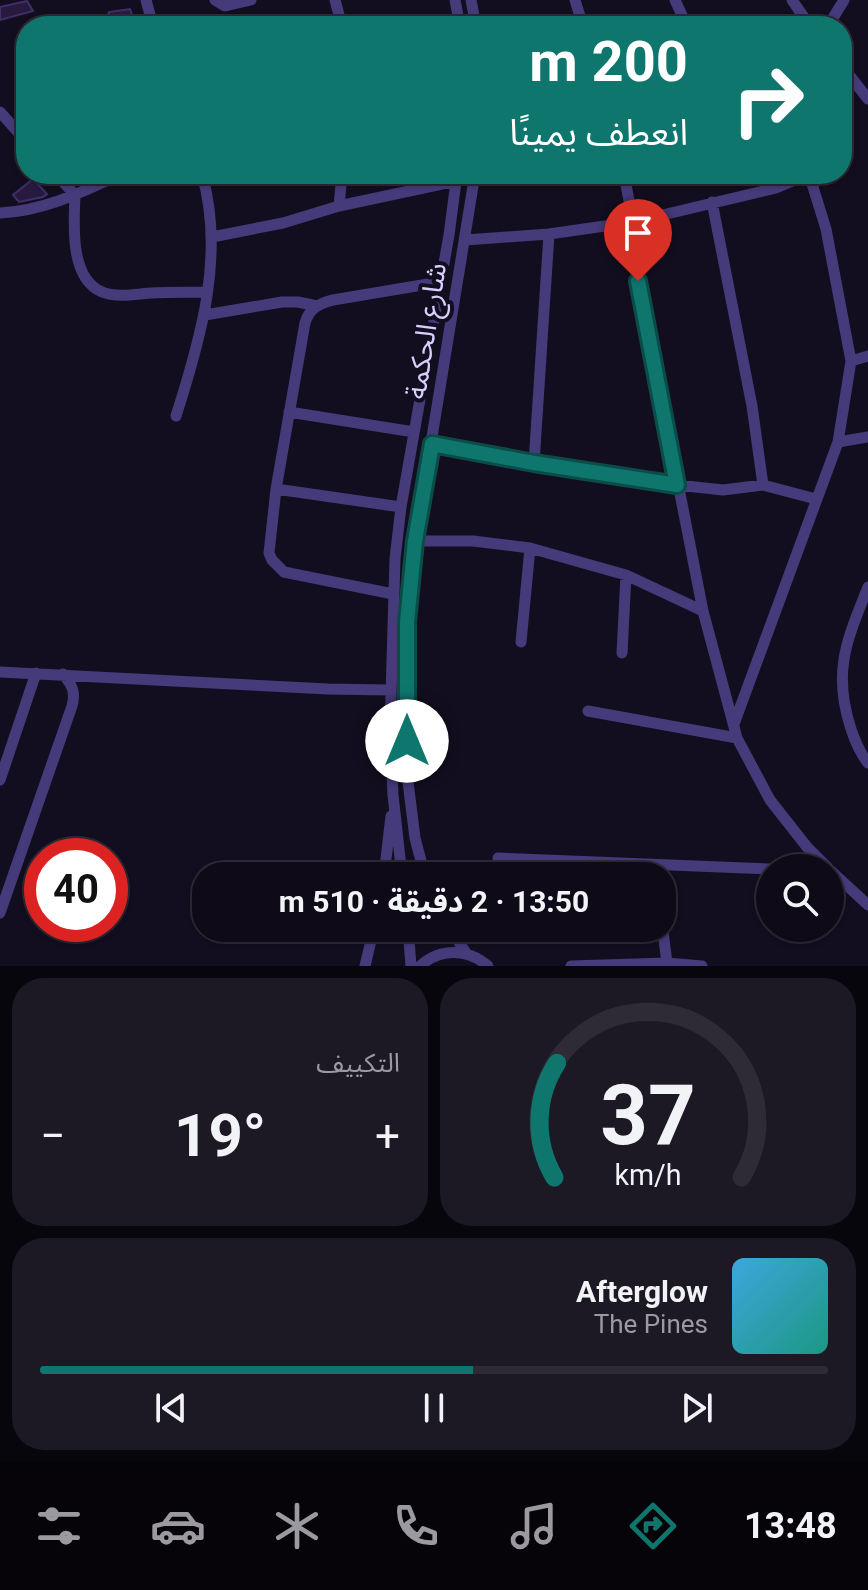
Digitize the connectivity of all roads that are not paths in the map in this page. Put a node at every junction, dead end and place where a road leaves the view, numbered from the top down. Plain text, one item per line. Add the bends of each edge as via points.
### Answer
1 (215, 0) edge
2 (251, 0) edge
3 (852, 79) edge
4 (868, 99) edge
5 (0, 112) edge
6 (16, 130) edge
7 (65, 184) edge
8 (99, 184) edge
9 (205, 184) edge
10 (341, 184) edge
11 (431, 184) edge
12 (455, 184) edge
13 (473, 184) edge
14 (625, 184) edge
15 (785, 184) edge
16 (812, 184) edge
17 (75, 195) junction
18 (712, 202) junction
19 (339, 206) junction
20 (0, 213) edge
21 (630, 222) junction
22 (549, 234) junction
23 (212, 237) junction
24 (465, 240) junction
25 (440, 282) junction
26 (207, 292) junction
27 (317, 306) junction
28 (205, 315) junction
29 (868, 356) edge
30 (851, 361) junction
31 (289, 412) junction
32 (176, 416) dead end
33 (414, 432) junction
34 (868, 437) edge
35 (838, 442) junction
36 (432, 444) junction
37 (534, 463) junction
38 (677, 485) junction
39 (763, 485) junction
40 (276, 489) junction
41 (816, 499) junction
42 (401, 507) junction
43 (415, 541) junction
44 (530, 548) junction
45 (626, 575) junction
46 (868, 587) edge
47 (393, 594) junction
48 (703, 611) junction
49 (521, 642) dead end
50 (622, 653) dead end
51 (0, 672) edge
52 (36, 673) junction
53 (63, 674) junction
54 (390, 690) junction
55 (588, 711) dead end
56 (734, 724) junction
57 (737, 738) junction
58 (868, 763) edge
59 (0, 780) edge
60 (393, 795) junction
61 (814, 854) edge
62 (498, 858) dead end
63 (386, 862) edge
64 (400, 862) edge
65 (421, 862) edge
66 (551, 862) edge
67 (756, 869) edge
68 (676, 870) edge
69 (844, 883) edge
70 (868, 905) edge
71 (0, 913) edge
72 (371, 942) edge
73 (409, 942) edge
74 (459, 942) edge
75 (664, 942) edge
76 (466, 953) junction
77 (667, 963) junction
78 (365, 966) edge
79 (411, 966) edge
80 (420, 966) edge
81 (488, 966) edge
82 (571, 966) edge
83 (702, 966) edge

1 - 2 street via 225,6
3 - 4 street
5 - 6 street
7 - 17 street
8 - 17 street
9 - 23 street
10 - 19 street
11 - 19 street
12 - 25 street, شارع الحكمة
13 - 24 street, شارع الحكمة
14 - 21 street
15 - 18 street
16 - 30 street
17 - 20 street via 33,210
17 - 26 street via 77,253 83,272 101,292
18 - 21 street
18 - 39 street
19 - 23 street
21 - 22 street
21 - 38 street
22 - 24 street
22 - 37 street
23 - 26 street
24 - 36 street, شارع الحكمة
25 - 27 street
25 - 33 street, شارع الحكمة
26 - 28 street
27 - 28 street via 282,302
27 - 31 street via 305,323
28 - 32 street
29 - 30 street
30 - 35 street
31 - 33 street
31 - 40 street
33 - 42 street, شارع الحكمة
34 - 35 street
35 - 41 street
36 - 37 street
36 - 43 street, شارع الحكمة
37 - 38 street
38 - 39 street via 723,490
38 - 48 street
39 - 41 street
40 - 42 street
40 - 47 street via 269,553 284,572
41 - 56 street
42 - 47 street, شارع الحكمة
43 - 44 street
43 - 65 street, شارع الحكمة via 407,622 407,741
44 - 45 street
44 - 49 street
45 - 48 street
45 - 50 street
46 - 58 street via 845,646 842,690 853,735
47 - 54 street, شارع الحكمة
48 - 56 street
51 - 52 street
52 - 53 street
52 - 59 street
53 - 54 street
53 - 71 street via 75,696
54 - 60 street, شارع الحكمة
55 - 57 street
56 - 57 street
57 - 61 street via 770,800
60 - 63 street
60 - 64 street, شارع الحكمة
62 - 66 street
67 - 68 street
69 - 70 street
72 - 78 street
73 - 79 street
74 - 76 street
75 - 77 street
76 - 80 street via 440,954
76 - 81 street
77 - 82 street
77 - 83 street

